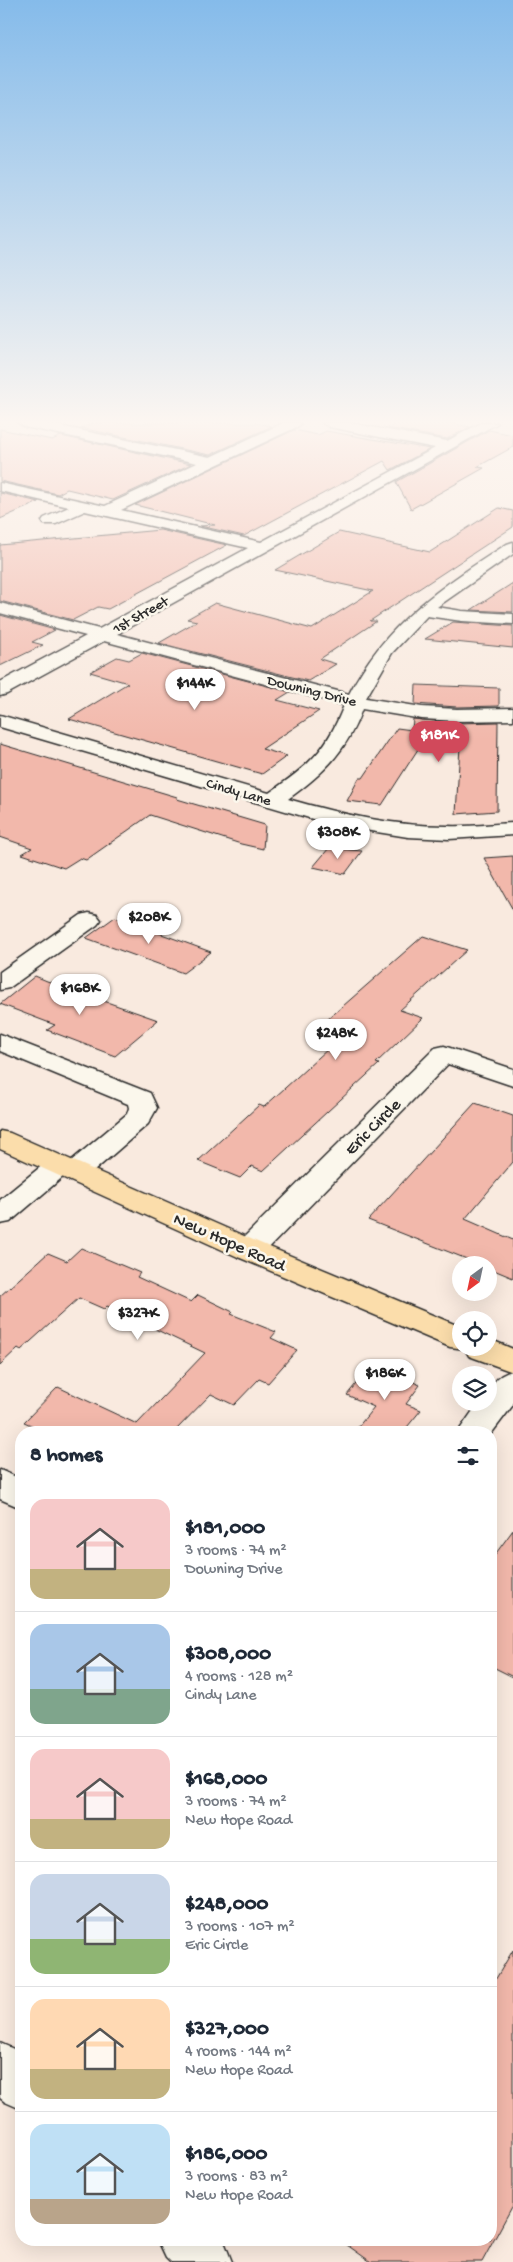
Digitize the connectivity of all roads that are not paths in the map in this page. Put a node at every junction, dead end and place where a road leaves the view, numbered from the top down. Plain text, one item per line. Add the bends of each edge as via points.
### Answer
1 (185, 529) edge
2 (295, 529) edge
3 (263, 546) junction
4 (513, 547) edge
5 (0, 608) edge
6 (424, 610) junction
7 (513, 619) edge
8 (101, 635) junction
9 (0, 690) edge
10 (355, 702) junction
11 (513, 714) edge
12 (0, 721) edge
13 (272, 801) junction
14 (513, 830) edge
15 (89, 920) dead end
16 (0, 983) edge
17 (0, 1042) edge
18 (513, 1078) edge
19 (0, 1139) edge
20 (68, 1168) junction
21 (0, 1215) edge
22 (249, 1250) junction
23 (452, 1335) edge
24 (497, 1355) edge
25 (513, 1361) edge
26 (513, 1382) edge
27 (479, 1426) edge
28 (0, 1483) edge
29 (15, 1492) edge
30 (0, 2066) edge
31 (15, 2080) edge
32 (189, 2246) edge
33 (206, 2262) edge

1 - 3 street
2 - 3 street, 1st Street
3 - 8 street, 1st Street
4 - 6 street via 450,588
5 - 8 street, Downing Drive
6 - 7 street
6 - 10 street via 386,648
8 - 9 street, 1st Street
8 - 10 street, Downing Drive
10 - 11 street, Downing Drive via 422,713
10 - 13 street via 331,752 313,771
12 - 13 street, Cindy Lane
13 - 14 street, Cindy Lane via 333,819 408,831
15 - 16 street
17 - 20 street via 140,1099 143,1108 138,1118
18 - 22 street, Eric Circle via 444,1054
19 - 20 main road, New Hope Road
20 - 21 street
20 - 22 main road, New Hope Road
22 - 23 main road, New Hope Road
24 - 25 main road
26 - 27 street
28 - 29 street
30 - 31 street
32 - 33 street

